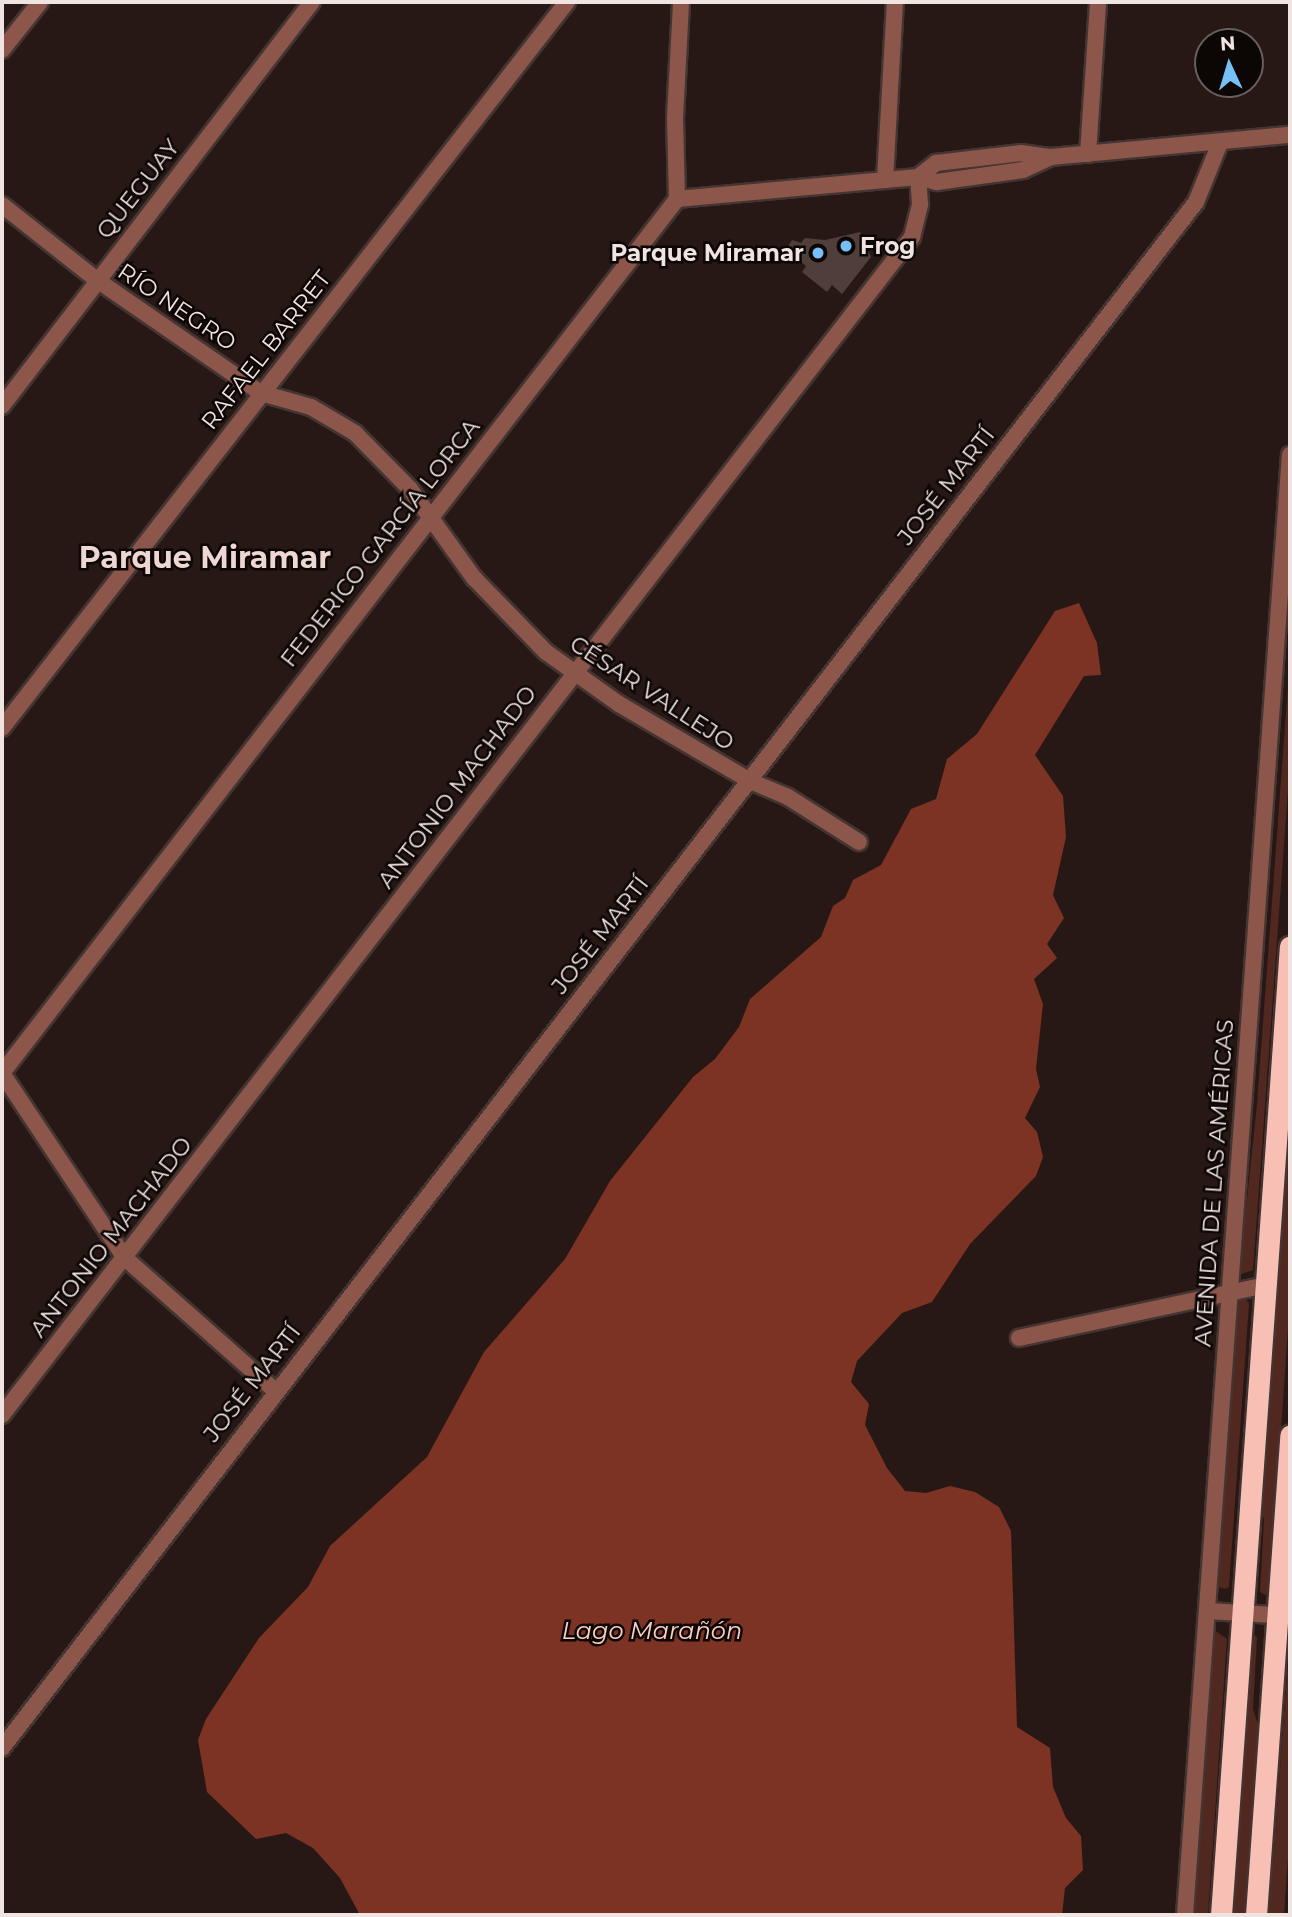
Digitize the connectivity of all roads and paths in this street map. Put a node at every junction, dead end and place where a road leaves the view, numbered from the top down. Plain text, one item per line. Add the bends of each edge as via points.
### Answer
1 (40, 2) edge
2 (312, 2) edge
3 (567, 2) edge
4 (681, 2) edge
5 (895, 2) edge
6 (1098, 2) edge
7 (2, 50) edge
8 (1290, 135) edge
9 (1220, 143) junction
10 (1088, 154) junction
11 (918, 177) junction
12 (885, 180) junction
13 (677, 199) junction
14 (2, 205) edge
15 (97, 280) junction
16 (261, 393) junction
17 (2, 406) edge
18 (1290, 455) edge
19 (432, 518) junction
20 (573, 672) junction
21 (2, 728) edge
22 (750, 781) junction
23 (859, 842) dead end
24 (1290, 946) edge
25 (2, 1073) edge
26 (125, 1258) junction
27 (1266, 1285) junction
28 (1233, 1289) junction
29 (1019, 1338) dead end
30 (274, 1390) junction
31 (2, 1415) edge
32 (1290, 1435) edge
33 (1208, 1611) junction
34 (1244, 1611) junction
35 (1284, 1615) edge
36 (2, 1748) edge
37 (1185, 1915) edge
38 (1221, 1915) edge
39 (1256, 1915) edge

1 - 7 street
2 - 15 street, QUEGUAY
3 - 16 street, RAFAEL BARRET
4 - 13 street via 675,118
5 - 12 street
6 - 10 street
8 - 9 street
9 - 10 street
9 - 22 street, JOSÉ MARTÍ via 1196,202
10 - 11 street via 1051,157 1021,153 936,163
11 - 12 street
11 - 20 street, ANTONIO MACHADO via 920,204 912,237
12 - 13 street
13 - 19 street, FEDERICO GARCÍA LORCA
14 - 15 street, RÍO NEGRO
15 - 16 street, RÍO NEGRO
15 - 17 street, QUEGUAY
16 - 19 street, CÉSAR VALLEJO via 310,407 355,433 386,461
16 - 21 street, RAFAEL BARRET
18 - 28 street, AVENIDA DE LAS AMÉRICAS
19 - 20 street, CÉSAR VALLEJO via 496,603
19 - 25 street, FEDERICO GARCÍA LORCA via 242,757
20 - 22 street, CÉSAR VALLEJO
20 - 26 street, ANTONIO MACHADO
22 - 23 street, CÉSAR VALLEJO via 788,797
22 - 30 street, JOSÉ MARTÍ
24 - 27 highway
25 - 26 street
26 - 30 street
26 - 31 street, ANTONIO MACHADO
27 - 28 street
27 - 34 highway
28 - 29 street
28 - 33 street, AVENIDA DE LAS AMÉRICAS
30 - 36 street, JOSÉ MARTÍ
32 - 35 highway
33 - 34 street
33 - 37 street, AVENIDA DE LAS AMÉRICAS
34 - 35 street
34 - 38 highway
35 - 39 highway

